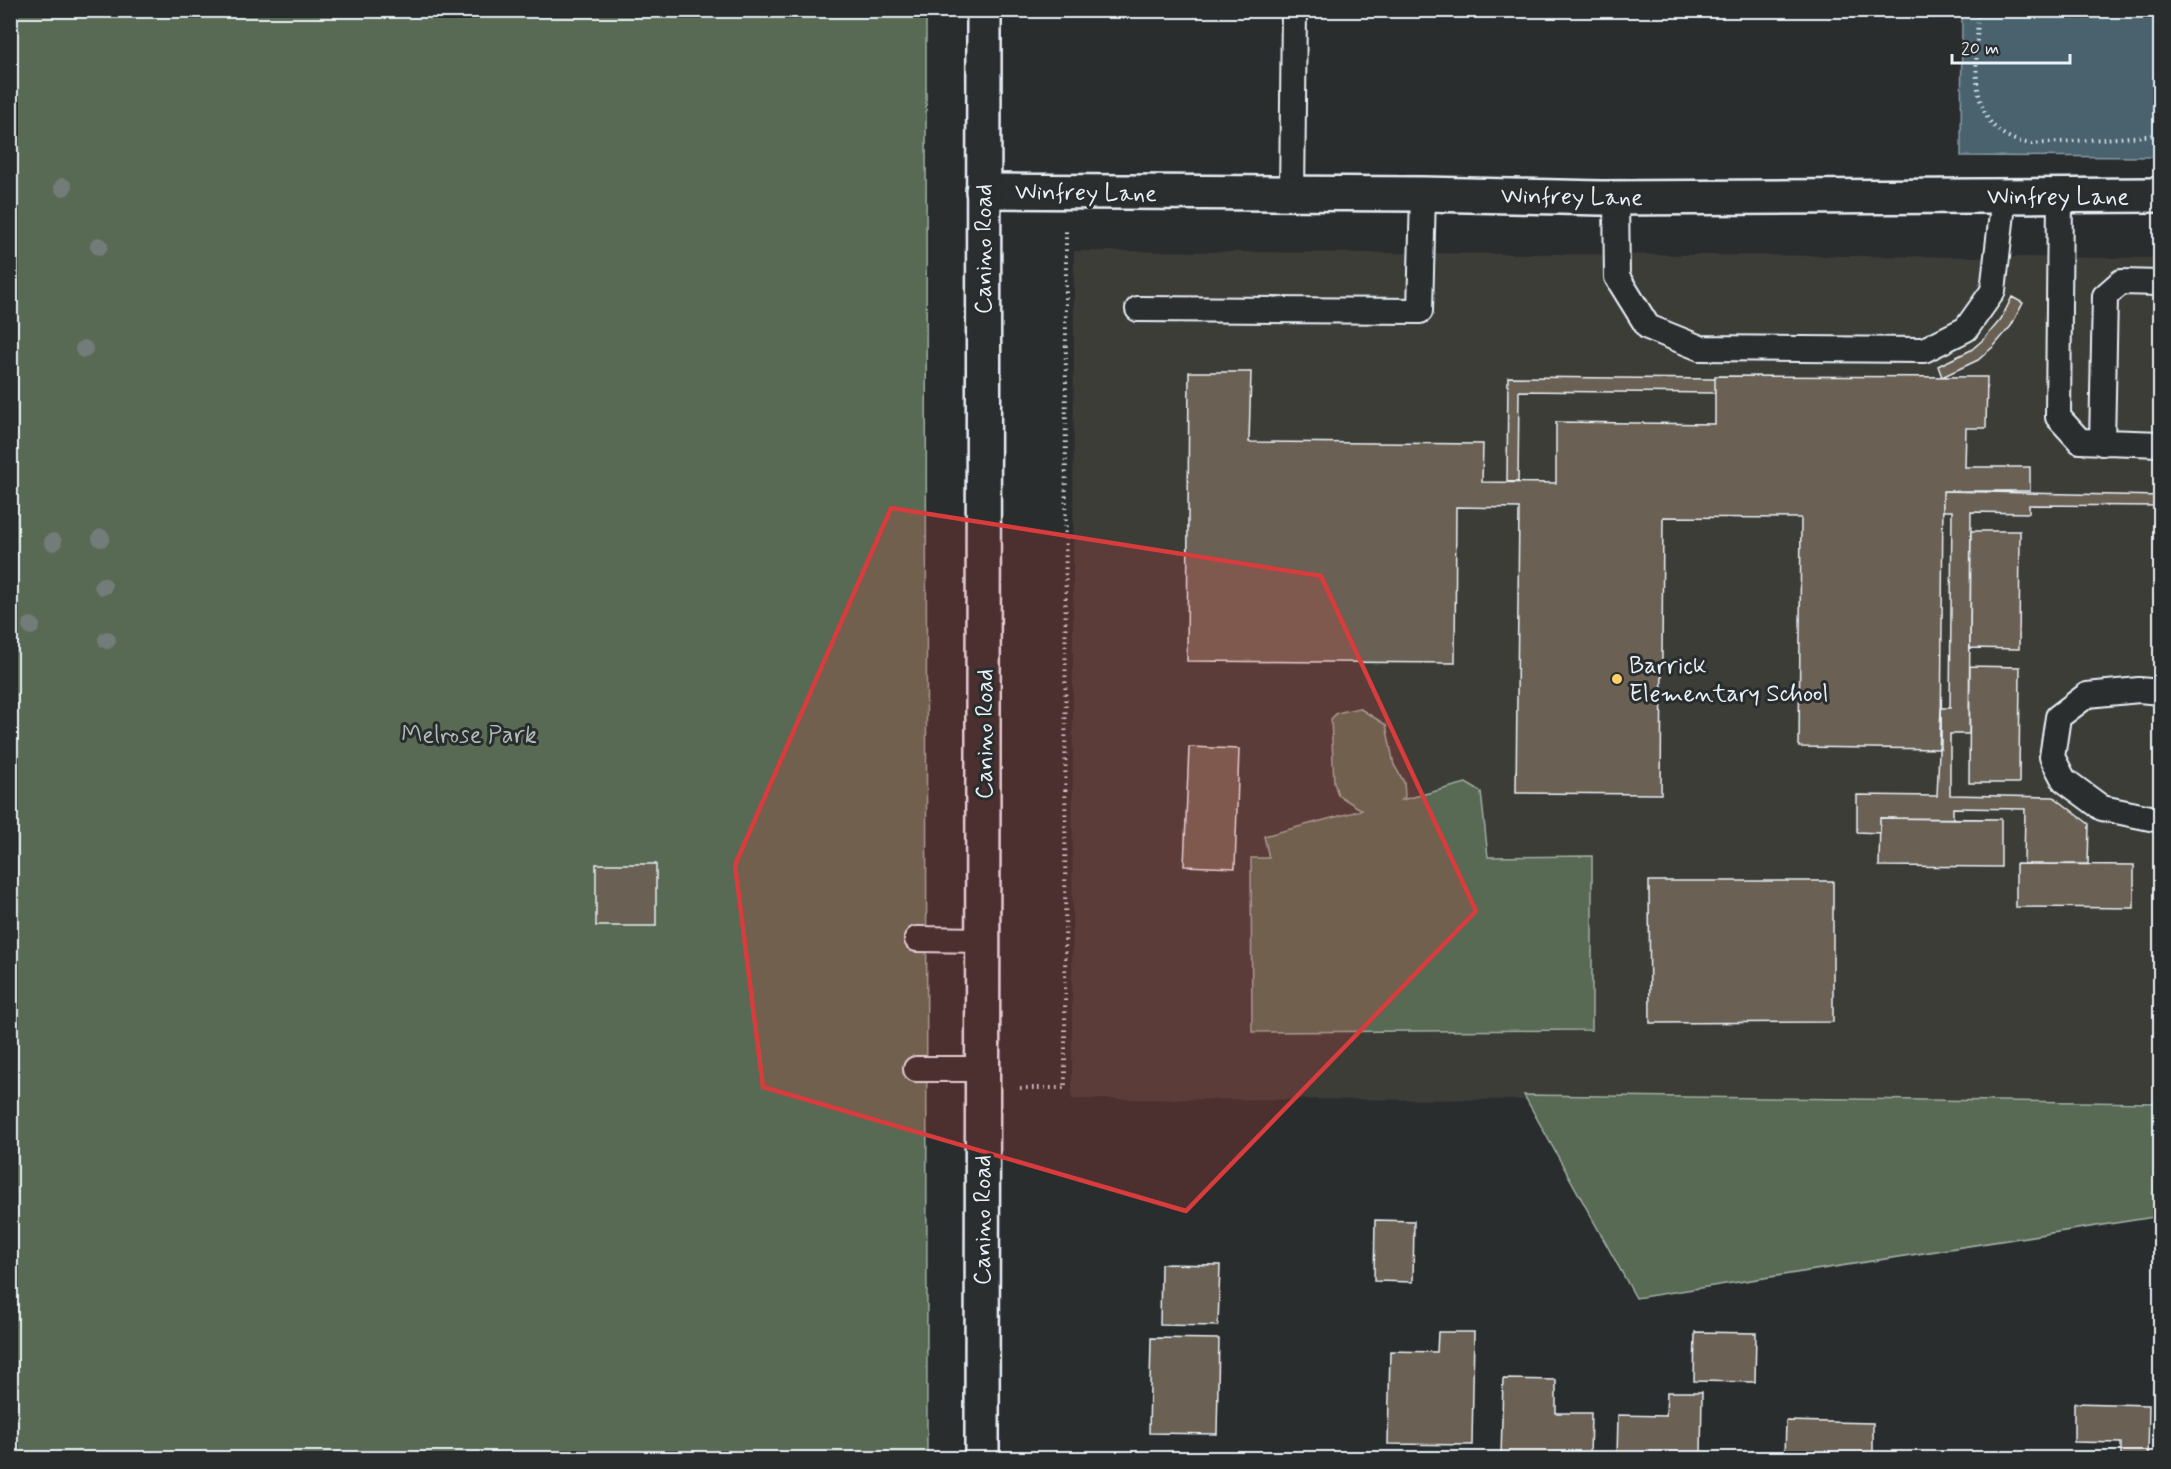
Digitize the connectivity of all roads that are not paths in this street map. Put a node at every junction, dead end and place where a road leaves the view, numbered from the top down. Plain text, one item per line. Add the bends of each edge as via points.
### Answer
1 (984, 10) edge
2 (1294, 10) edge
3 (983, 191) junction
4 (1423, 194) junction
5 (1292, 195) junction
6 (2160, 195) edge
7 (2004, 196) junction
8 (2060, 196) junction
9 (1616, 197) junction
10 (2160, 283) edge
11 (1138, 309) dead end
12 (2102, 443) junction
13 (2160, 444) edge
14 (2160, 692) edge
15 (2160, 820) edge
16 (917, 939) dead end
17 (983, 940) junction
18 (916, 1069) dead end
19 (982, 1069) junction
20 (982, 1458) edge

1 - 3 street, Canino Road
2 - 5 lane
3 - 5 street, Winfrey Lane
3 - 17 street, Canino Road
4 - 5 street, Winfrey Lane
4 - 9 street, Winfrey Lane
4 - 11 lane via 1420,311
6 - 8 street, Winfrey Lane
7 - 8 street, Winfrey Lane
7 - 9 street, Winfrey Lane
7 - 9 lane via 1993,291 1966,329 1924,350 1700,348 1648,327 1617,277
8 - 12 lane via 2058,417 2080,441
10 - 12 lane via 2121,282 2105,296
12 - 13 lane
14 - 15 lane via 2087,695 2058,717 2052,757 2064,780 2102,808
16 - 17 lane
17 - 19 street, Canino Road
18 - 19 lane
19 - 20 street, Canino Road

